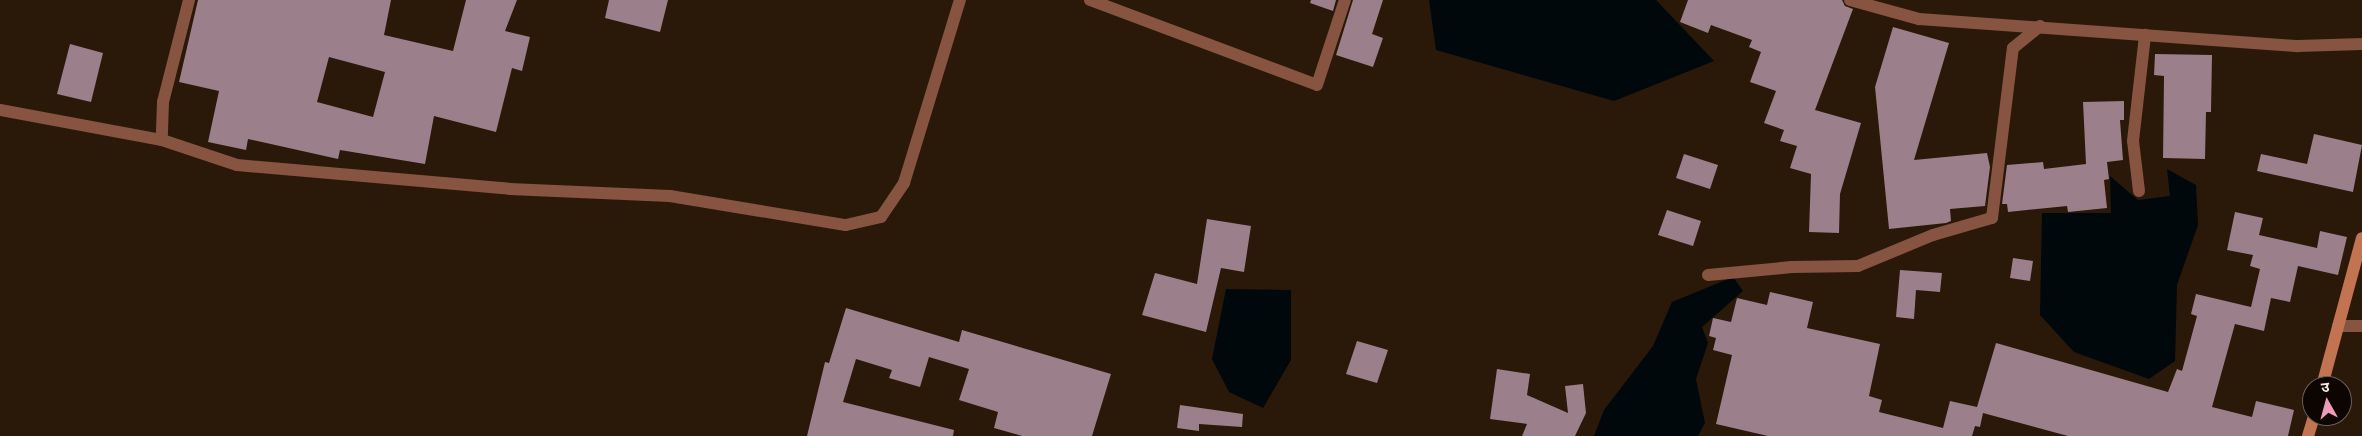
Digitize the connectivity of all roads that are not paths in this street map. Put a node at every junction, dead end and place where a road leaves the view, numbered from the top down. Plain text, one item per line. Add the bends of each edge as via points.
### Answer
1 (189, 0) edge
2 (960, 0) edge
3 (1090, 0) edge
4 (1345, 0) edge
5 (1850, 0) edge
6 (2040, 26) junction
7 (2145, 34) junction
8 (2362, 44) edge
9 (0, 110) edge
10 (162, 140) junction
11 (2139, 191) dead end
12 (2362, 238) edge
13 (1708, 275) dead end
14 (2338, 326) junction
15 (2362, 326) edge
16 (2325, 376) edge

1 - 10 street via 163,102
2 - 10 street via 904,183 881,217 846,225 670,196 510,189 237,165
3 - 4 street via 1317,85
5 - 6 street via 1919,19
6 - 7 street
6 - 13 street via 2012,48 1992,218 1933,235 1858,266 1792,266
7 - 8 street via 2298,46
7 - 11 street via 2133,141
9 - 10 street
12 - 14 street
14 - 15 street
14 - 16 street

